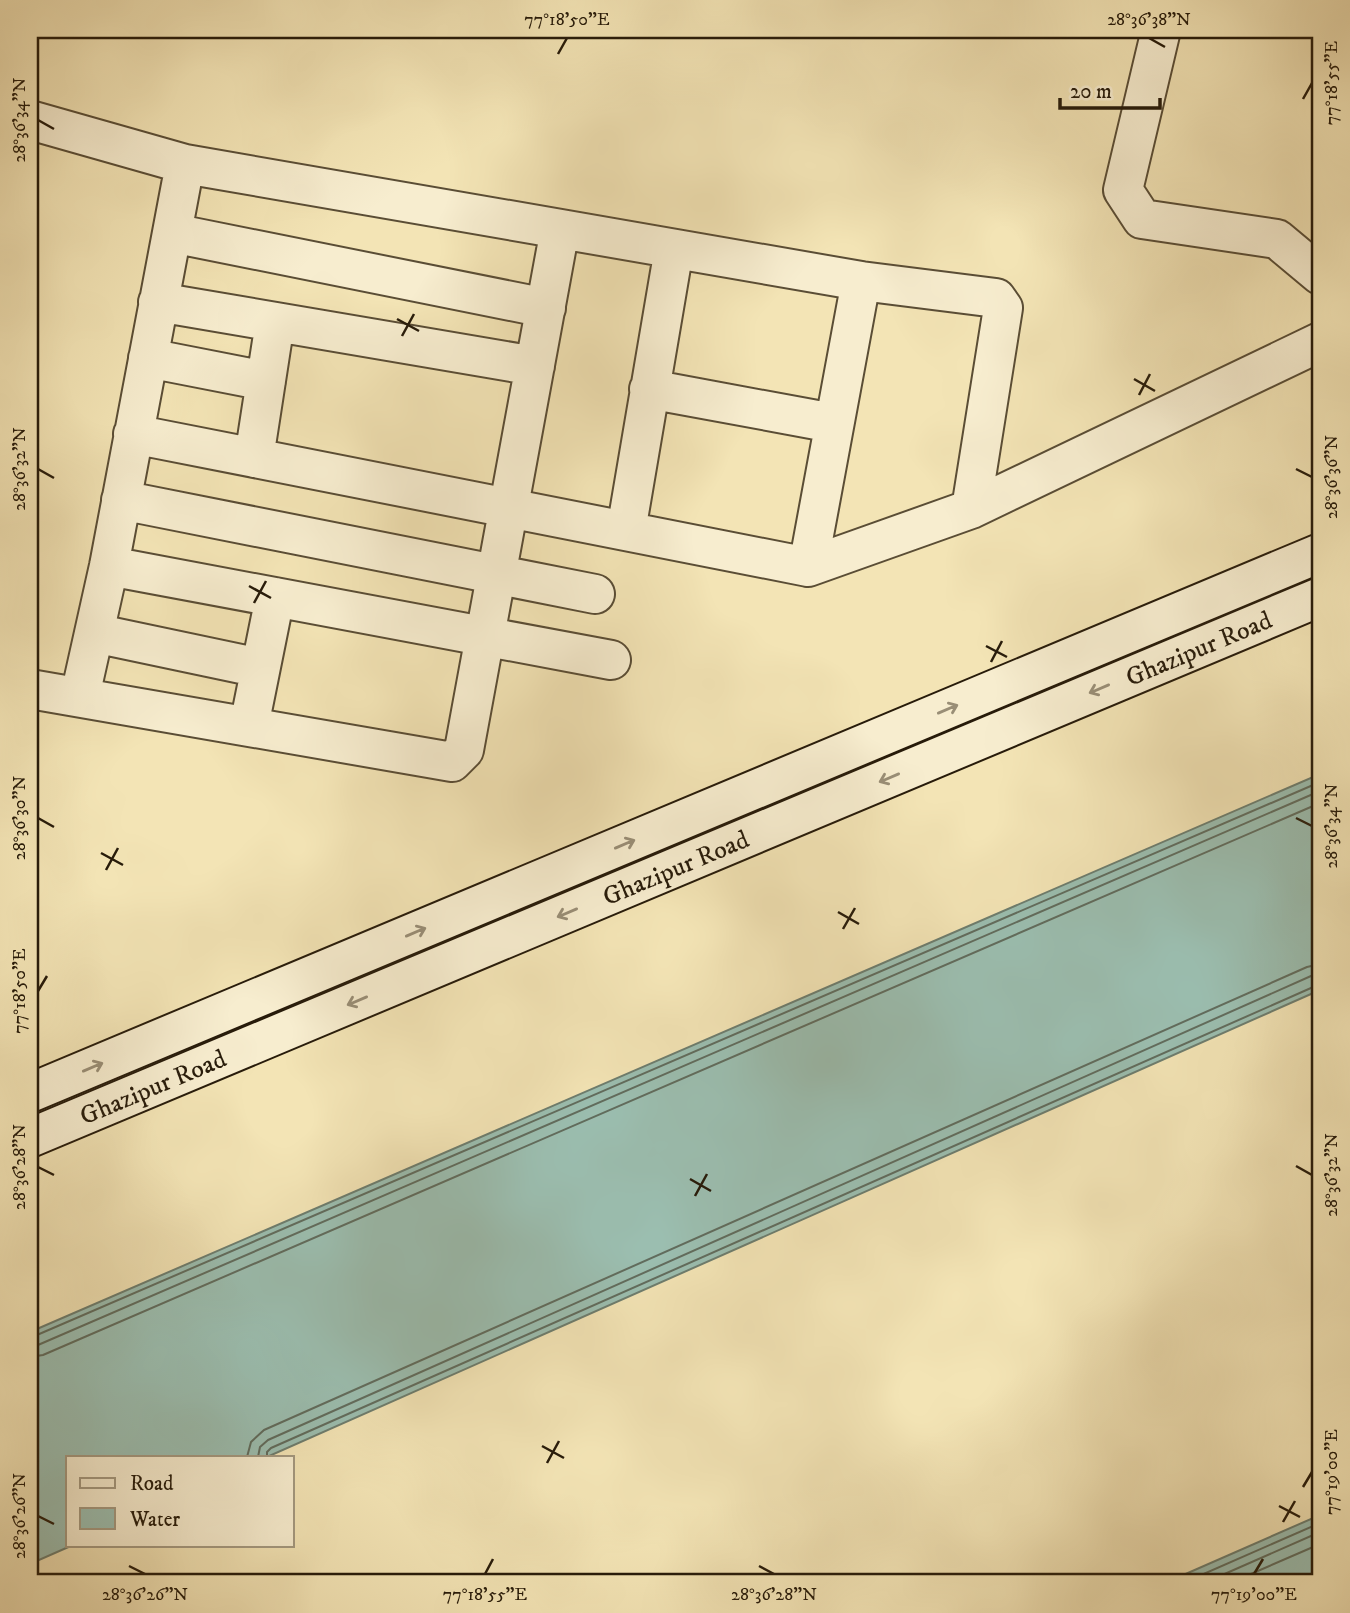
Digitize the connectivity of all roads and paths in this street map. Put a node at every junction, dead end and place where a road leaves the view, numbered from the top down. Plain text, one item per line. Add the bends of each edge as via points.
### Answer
1 (1161, 30) edge
2 (30, 120) edge
3 (185, 164) junction
4 (560, 229) junction
5 (172, 233) junction
6 (674, 249) junction
7 (1320, 275) edge
8 (861, 281) junction
9 (158, 302) junction
10 (546, 308) junction
11 (275, 322) junction
12 (1320, 342) edge
13 (148, 358) junction
14 (535, 366) junction
15 (266, 381) junction
16 (649, 389) junction
17 (833, 423) junction
18 (133, 434) junction
19 (254, 458) junction
20 (121, 500) junction
21 (509, 508) junction
22 (971, 509) junction
23 (626, 531) junction
24 (1320, 553) edge
25 (108, 566) junction
26 (808, 566) junction
27 (497, 575) junction
28 (595, 594) dead end
29 (275, 597) junction
30 (1320, 597) edge
31 (94, 633) junction
32 (486, 637) junction
33 (611, 660) dead end
34 (260, 668) junction
35 (30, 690) edge
36 (80, 696) junction
37 (249, 726) junction
38 (30, 1093) edge
39 (30, 1139) edge

1 - 7 street via 1123,190 1142,219 1277,239
2 - 3 street
3 - 4 street
3 - 5 street
4 - 6 street
4 - 10 street
5 - 9 street
5 - 10 street
6 - 8 street
6 - 16 street
8 - 17 street
8 - 22 street via 996,298 1002,304
9 - 11 street
9 - 13 street
10 - 14 street
11 - 14 street
11 - 15 street
12 - 22 street
13 - 15 street
13 - 18 street
14 - 21 street
15 - 19 street
16 - 17 street
16 - 23 street
17 - 26 street
18 - 19 street
18 - 20 street
19 - 21 street
20 - 25 street
20 - 27 street
21 - 23 street
21 - 27 street
22 - 26 street
23 - 26 street
38 -> 24 street, Ghazipur Road
25 - 29 street
25 - 31 street
27 - 28 street
27 - 32 street
29 - 32 street
29 - 34 street
30 -> 39 street, Ghazipur Road
31 - 34 street
31 - 36 street
32 - 33 street
32 - 37 street via 464,750 452,762
34 - 37 street
35 - 36 street
36 - 37 street

